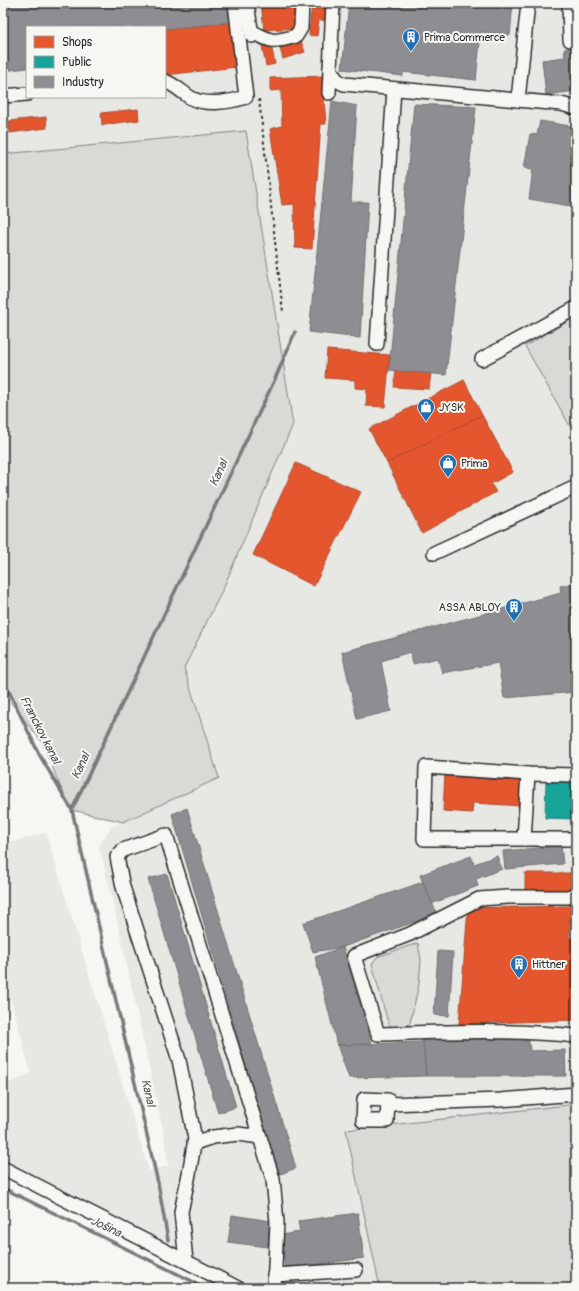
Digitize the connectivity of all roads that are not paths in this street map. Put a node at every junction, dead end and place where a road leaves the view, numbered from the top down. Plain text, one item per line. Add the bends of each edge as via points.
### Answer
1 (235, 3) edge
2 (248, 3) edge
3 (302, 3) edge
4 (333, 3) edge
5 (528, 3) edge
6 (569, 3) edge
7 (570, 40) dead end
8 (330, 68) junction
9 (166, 81) edge
10 (394, 89) junction
11 (329, 93) dead end
12 (26, 94) edge
13 (3, 96) edge
14 (518, 100) junction
15 (576, 108) edge
16 (576, 308) edge
17 (377, 344) dead end
18 (482, 359) dead end
19 (576, 487) edge
20 (434, 553) dead end
21 (528, 774) junction
22 (576, 775) edge
23 (524, 839) junction
24 (576, 839) edge
25 (576, 894) edge
26 (576, 1036) edge
27 (576, 1094) edge
28 (388, 1104) dead end
29 (260, 1137) junction
30 (194, 1144) junction
31 (3, 1168) edge
32 (186, 1261) junction
33 (356, 1270) dead end
34 (274, 1282) edge
35 (215, 1283) edge
36 (238, 1288) edge

1 - 9 street via 246,97 208,102 193,99
2 - 3 street via 251,33 279,42 296,36 301,28
4 - 8 street
5 - 14 street
6 - 7 street
8 - 10 street via 338,82 344,84
8 - 11 street
10 - 14 street
10 - 17 street
12 - 13 street
14 - 15 street
16 - 18 street
19 - 20 street
21 - 22 street
21 - 23 street
21 - 23 street via 426,767 424,839
23 - 24 street
25 - 26 street via 568,898 479,899 410,934 354,956 378,1034 469,1031
27 - 28 street
29 - 30 street via 238,1134 213,1137
29 - 30 street via 166,835 123,850 117,857 123,886 179,1060
29 - 34 street via 273,1179 277,1222
30 - 32 street via 181,1212
31 - 32 street
32 - 35 street
33 - 34 street
35 - 36 street

